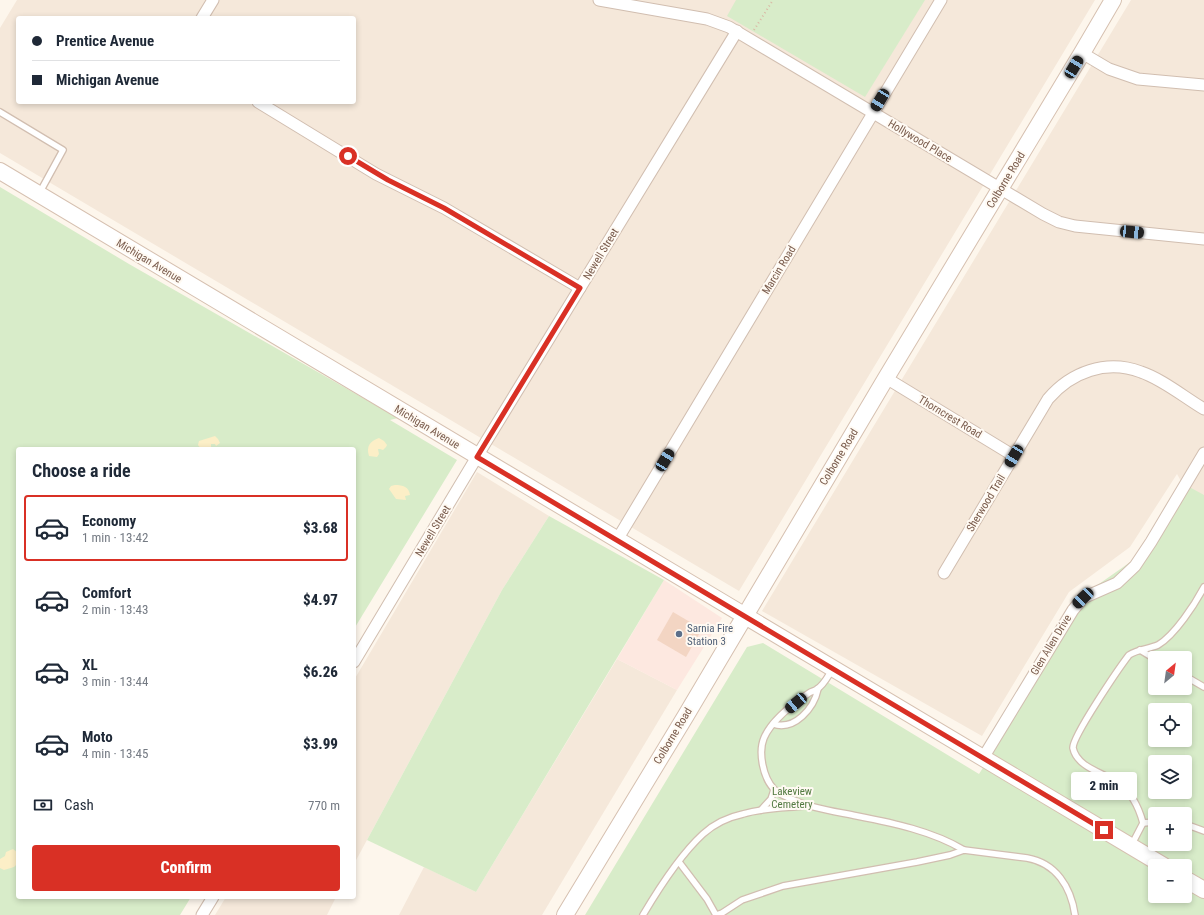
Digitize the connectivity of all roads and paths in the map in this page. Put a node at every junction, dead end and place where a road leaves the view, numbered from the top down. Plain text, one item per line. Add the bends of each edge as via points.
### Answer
1 (213, 0) edge
2 (599, 0) edge
3 (773, 0) edge
4 (941, 0) edge
5 (1113, 0) edge
6 (203, 16) edge
7 (737, 31) junction
8 (749, 38) junction
9 (1082, 54) junction
10 (1204, 85) edge
11 (261, 104) edge
12 (0, 112) edge
13 (872, 113) junction
14 (0, 171) edge
15 (1001, 189) junction
16 (39, 194) junction
17 (1204, 239) edge
18 (580, 288) junction
19 (886, 378) junction
20 (1204, 409) edge
21 (1204, 453) edge
22 (1014, 456) junction
23 (477, 457) junction
24 (617, 540) junction
25 (944, 574) dead end
26 (1204, 587) edge
27 (744, 616) junction
28 (775, 634) junction
29 (727, 645) junction
30 (1140, 650) junction
31 (1148, 655) edge
32 (356, 659) edge
33 (833, 669) junction
34 (1192, 680) edge
35 (1204, 687) edge
36 (818, 689) junction
37 (773, 724) junction
38 (983, 758) junction
39 (774, 790) junction
40 (806, 806) junction
41 (761, 810) junction
42 (1143, 823) junction
43 (1148, 823) edge
44 (1192, 827) edge
45 (1204, 831) edge
46 (1130, 846) junction
47 (964, 850) junction
48 (1152, 859) edge
49 (679, 862) junction
50 (1192, 882) edge
51 (1204, 890) edge
52 (212, 899) edge
53 (202, 915) edge
54 (565, 915) edge
55 (644, 915) edge
56 (716, 915) edge
57 (1075, 915) edge

1 - 6 street
2 - 7 street, Hollywood Place via 715,21
3 - 8 path
4 - 13 street, Marcin Road
5 - 9 main road, Colborne Road
7 - 8 street, Hollywood Place
7 - 18 street, Newell Street
8 - 13 street, Hollywood Place
9 - 10 street via 1109,69 1138,78
9 - 15 main road, Colborne Road
11 - 18 street via 376,174 444,208
12 - 16 lane via 63,150
13 - 15 street, Hollywood Place
13 - 24 street, Marcin Road
14 - 16 main road, Michigan Avenue
15 - 17 street, Hollywood Place via 1043,214 1067,224
15 - 19 main road, Colborne Road
16 - 23 main road, Michigan Avenue
18 - 23 street, Newell Street
19 - 22 street, Thorncrest Road
19 - 27 main road, Colborne Road
20 - 22 street, Sherwood Trail via 1141,372 1111,366 1093,369 1067,380 1055,391
21 - 38 street, Glen Allen Drive via 1135,566 1116,583 1083,598 1073,610
22 - 25 street, Sherwood Trail
23 - 24 main road, Michigan Avenue
23 - 32 street, Newell Street
24 - 27 main road, Michigan Avenue
26 - 30 lane via 1192,608 1168,637 1158,645
27 - 28 main road, Michigan Avenue
27 - 29 main road, Colborne Road
28 - 29 main road via 748,632
28 - 33 main road, Michigan Avenue
29 - 54 main road, Colborne Road
30 - 31 lane
30 - 42 lane via 1134,651 1124,660 1076,737 1073,749 1084,764 1118,783 1128,792 1138,808
33 - 36 lane
33 - 38 main road, Michigan Avenue
34 - 35 lane
36 - 37 lane via 808,694
36 - 37 lane via 814,702 799,718 786,725
37 - 39 lane via 764,737 761,760
38 - 46 main road, Michigan Avenue
39 - 40 lane
39 - 41 lane via 771,799
40 - 41 lane
40 - 47 lane via 908,828 950,842
41 - 49 lane via 718,823 703,834
42 - 43 lane
42 - 46 lane
44 - 45 lane
46 - 48 main road, Michigan Avenue
47 - 56 lane via 917,862 782,886 742,900
47 - 57 lane via 1027,858 1047,865 1067,888
49 - 55 lane via 656,892
49 - 56 lane
50 - 51 main road
52 - 53 street

